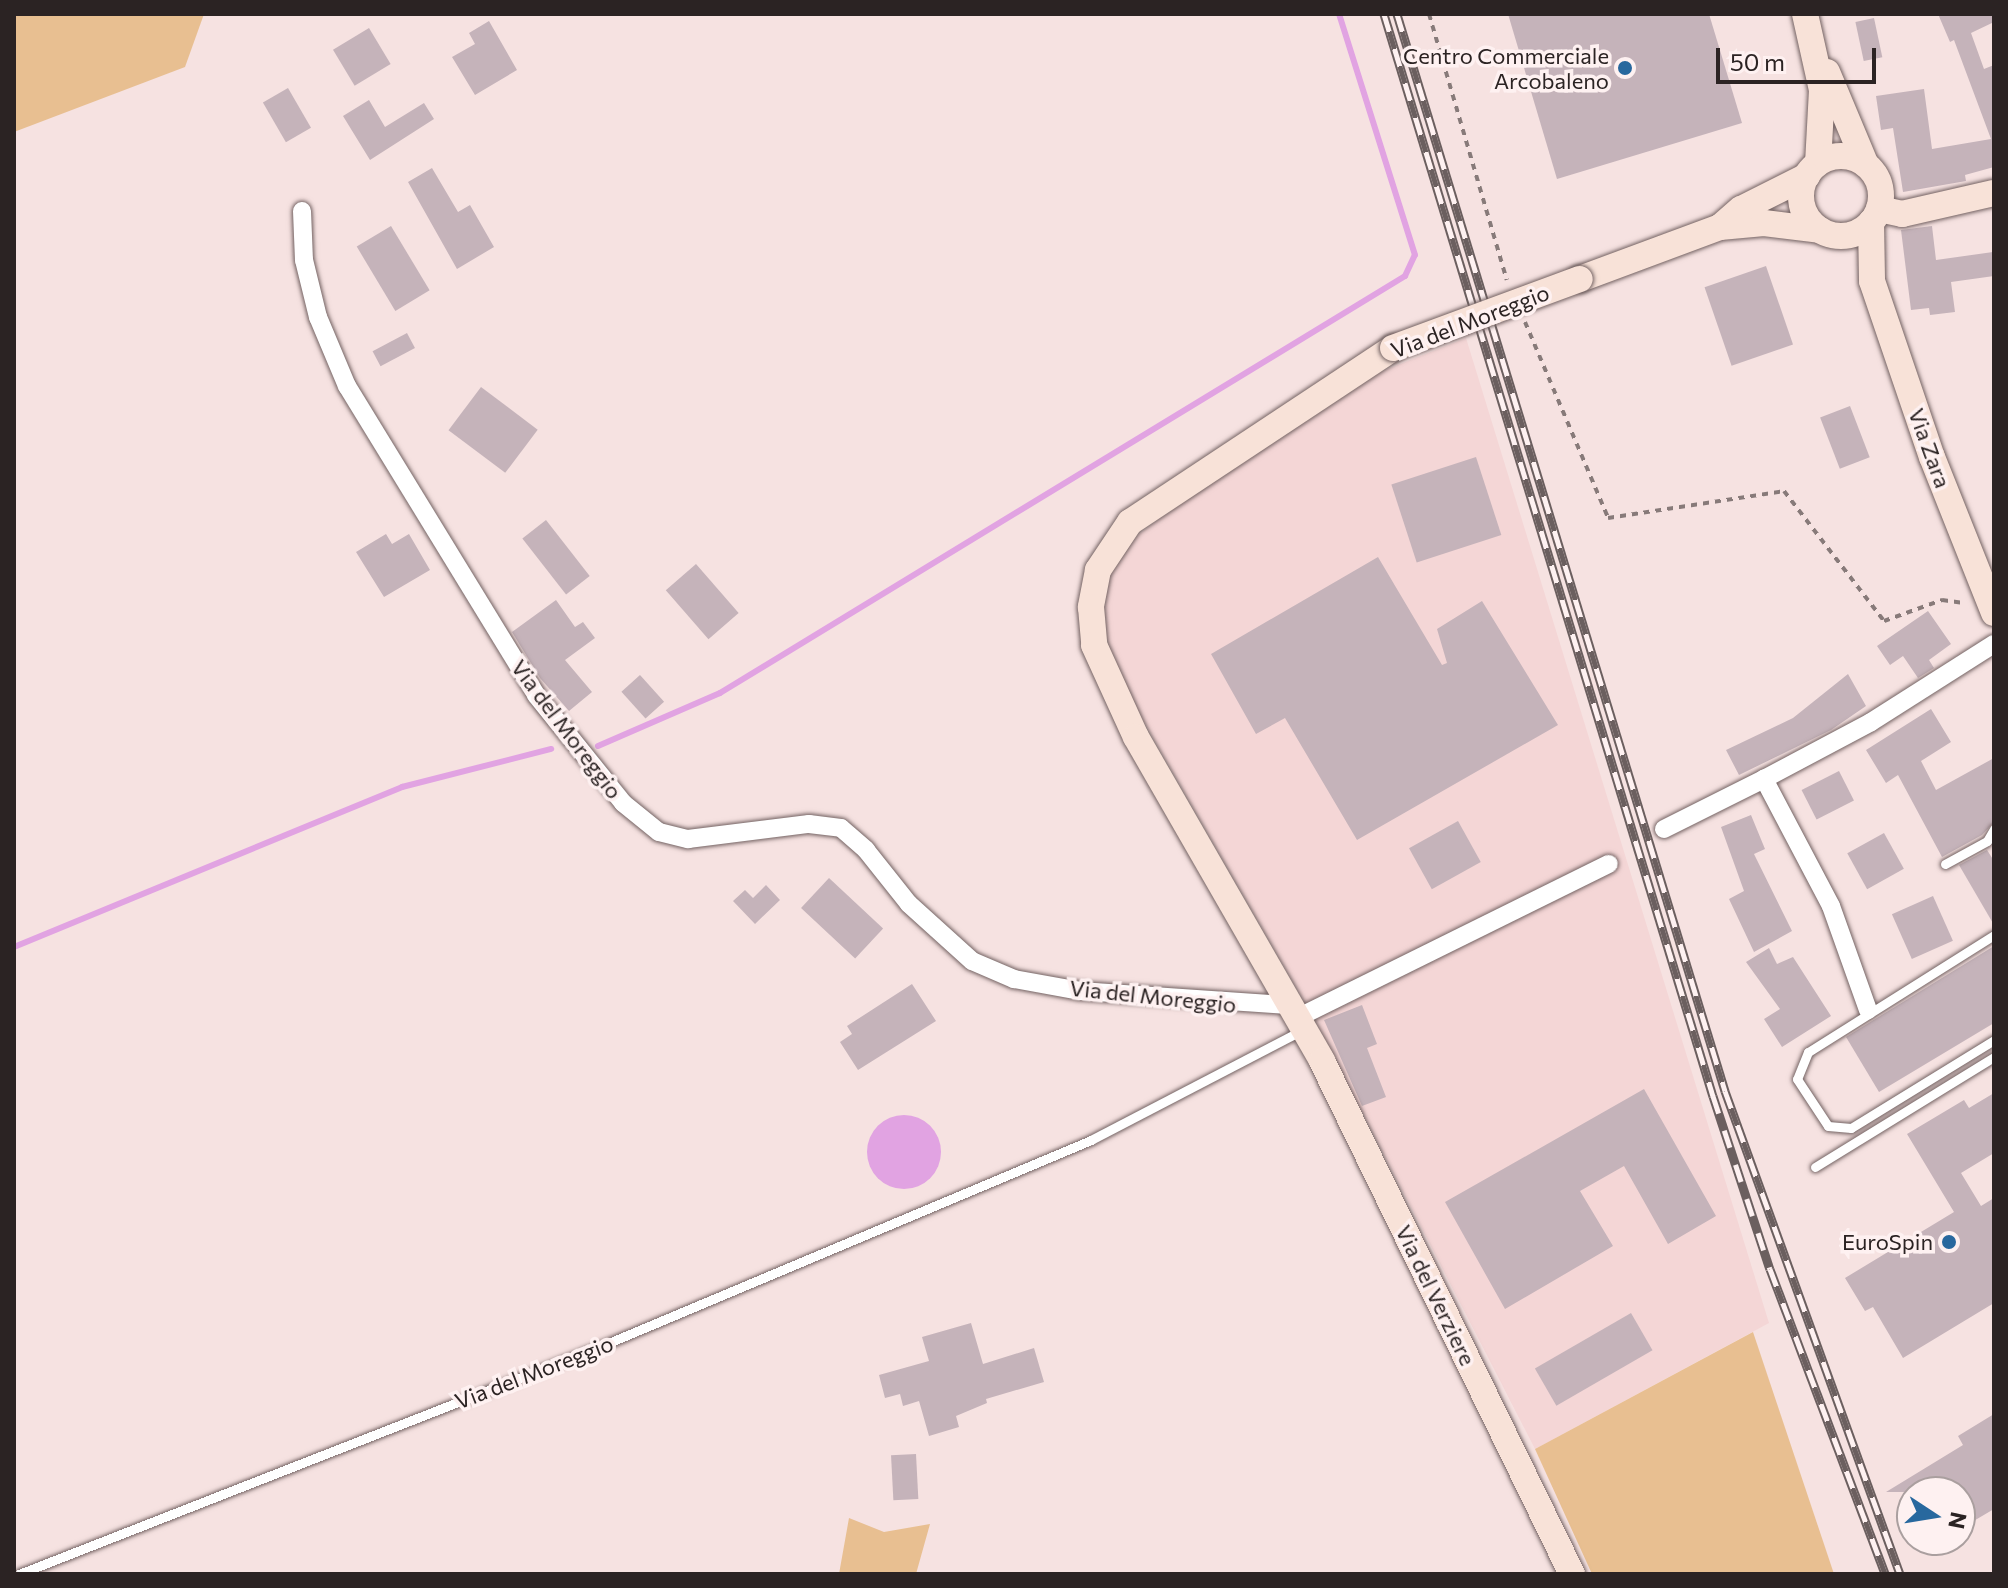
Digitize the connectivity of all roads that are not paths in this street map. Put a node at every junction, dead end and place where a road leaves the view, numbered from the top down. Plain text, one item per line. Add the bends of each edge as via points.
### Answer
1 (1808, 23) edge
2 (1865, 163) junction
3 (1812, 169) junction
4 (1994, 193) edge
5 (302, 211) dead end
6 (1875, 216) junction
7 (1720, 227) junction
8 (1829, 232) junction
9 (1872, 281) junction
10 (1982, 608) edge
11 (1994, 644) edge
12 (1764, 779) junction
13 (1664, 829) dead end
14 (1994, 829) edge
15 (1609, 864) dead end
16 (1945, 864) dead end
17 (1994, 935) edge
18 (1868, 1010) junction
19 (1294, 1018) junction
20 (1994, 1040) edge
21 (1994, 1057) edge
22 (1815, 1167) dead end
23 (19, 1574) edge
24 (1572, 1574) edge

1 - 2 street
1 - 3 street via 1822,90
2 - 3 street via 1840,156
2 - 6 street via 1879,182
3 - 7 street, Via del Moreggio via 1741,209
3 - 8 street via 1803,206
4 - 6 street
5 - 19 street, Via del Moreggio via 304,260 318,317 347,386 536,695 635,813 659,832 688,839 809,824 841,828 909,904 972,961 1014,979
6 - 8 street via 1855,233
6 - 9 street, Via Zara
7 - 8 street, Via del Moreggio via 1764,223
7 - 19 street, Via del Moreggio, bridge via 1393,348 1130,522 1098,570 1091,607 1094,645 1115,699
8 - 9 street, Via Zara
9 - 10 street, Via Zara
11 - 12 street via 1871,722
12 - 13 street
12 - 18 street via 1831,906
14 - 16 lane via 1987,841
15 - 19 street, Via del Moreggio
17 - 18 lane
18 - 20 lane via 1801,1063 1797,1079 1828,1126 1851,1128
19 - 23 lane, Via del Moreggio via 1077,1146 606,1344
19 - 24 street, Via del Verziere via 1322,1061
21 - 22 lane

